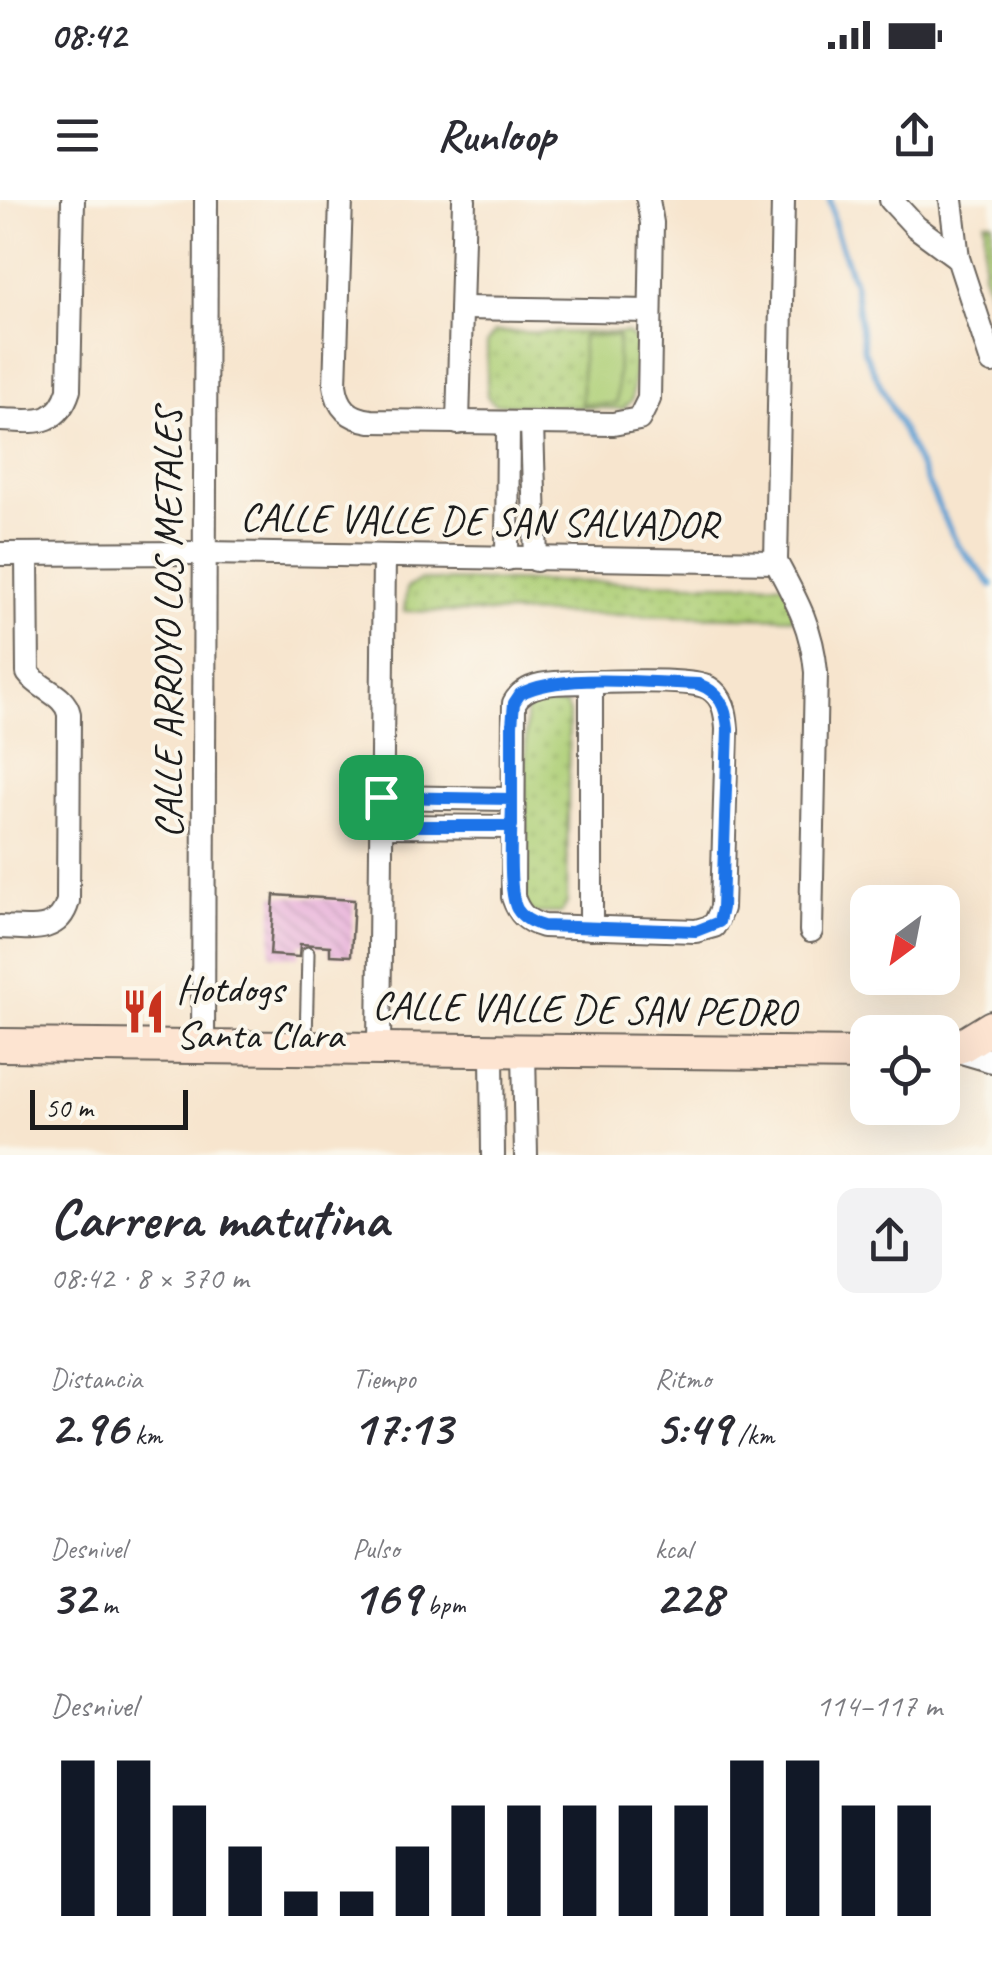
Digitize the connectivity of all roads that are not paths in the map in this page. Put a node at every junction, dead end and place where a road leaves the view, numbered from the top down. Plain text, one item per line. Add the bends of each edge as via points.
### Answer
1 (73, 200) edge
2 (206, 200) edge
3 (341, 200) edge
4 (464, 200) edge
5 (648, 200) edge
6 (783, 200) edge
7 (890, 200) edge
8 (951, 200) edge
9 (958, 258) junction
10 (464, 308) junction
11 (650, 311) junction
12 (992, 362) edge
13 (0, 420) edge
14 (458, 423) junction
15 (508, 423) junction
16 (532, 424) junction
17 (205, 553) junction
18 (0, 554) edge
19 (27, 554) junction
20 (384, 556) junction
21 (507, 559) junction
22 (536, 560) junction
23 (776, 562) junction
24 (591, 682) junction
25 (381, 797) junction
26 (512, 799) junction
27 (381, 826) junction
28 (512, 826) junction
29 (0, 928) edge
30 (591, 928) junction
31 (811, 931) dead end
32 (308, 953) dead end
33 (992, 1027) edge
34 (0, 1045) edge
35 (960, 1045) edge
36 (203, 1047) junction
37 (306, 1047) junction
38 (378, 1047) junction
39 (508, 1050) junction
40 (960, 1053) edge
41 (850, 1054) edge
42 (992, 1061) edge
43 (493, 1155) edge
44 (526, 1155) edge

1 - 13 street via 69,390 58,414 47,420
2 - 17 street, CALLE ARROYO LOS METALES
3 - 14 street via 334,370 341,408 372,421
4 - 10 street
5 - 11 street
6 - 23 street
7 - 9 street
8 - 9 street
9 - 12 street
10 - 11 street
10 - 14 street
11 - 16 street via 650,384 639,419
14 - 15 street
15 - 16 street
15 - 21 street
16 - 22 street
17 - 19 street, CALLE VALLE DE SAN SALVADOR
17 - 20 street, CALLE VALLE DE SAN SALVADOR
17 - 36 street, CALLE ARROYO LOS METALES
18 - 19 street, CALLE VALLE DE SAN SALVADOR
19 - 29 street via 28,673 66,702 70,714 68,901 56,923
20 - 21 street, CALLE VALLE DE SAN SALVADOR
20 - 25 street
21 - 22 street, CALLE VALLE DE SAN SALVADOR
22 - 23 street, CALLE VALLE DE SAN SALVADOR
23 - 31 street via 813,639
24 - 26 street via 541,685 520,694 513,714
24 - 30 street
24 - 30 street via 698,684 718,696 728,729 719,922 696,931
25 - 26 street
25 - 27 street
26 - 28 street
27 - 28 street
27 - 38 street
28 - 30 street via 513,898 523,917 543,926
32 - 37 lane
33 - 35 street
34 - 36 street, CALLE VALLE DE SAN PEDRO
36 - 37 street, CALLE VALLE DE SAN PEDRO
37 - 38 street, CALLE VALLE DE SAN PEDRO
38 - 39 street, CALLE VALLE DE SAN PEDRO
39 - 41 street, CALLE VALLE DE SAN PEDRO
39 - 43 street
39 - 44 street
40 - 42 street

